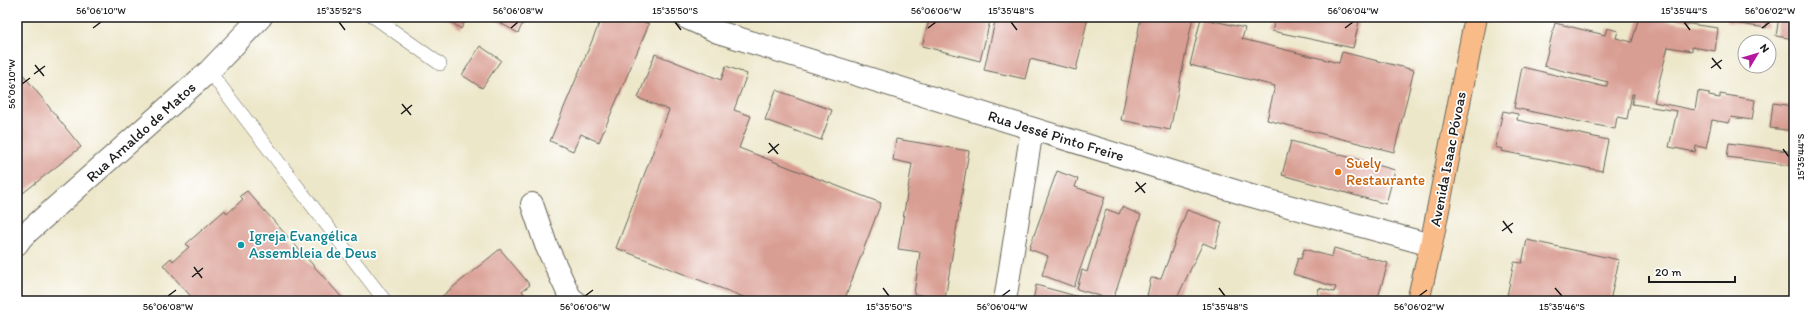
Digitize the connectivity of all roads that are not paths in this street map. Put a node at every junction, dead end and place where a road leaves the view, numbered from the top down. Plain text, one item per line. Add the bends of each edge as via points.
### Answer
1 (261, 17) edge
2 (374, 17) edge
3 (685, 17) edge
4 (1476, 17) edge
5 (440, 64) dead end
6 (209, 71) junction
7 (1032, 129) junction
8 (532, 204) dead end
9 (19, 241) edge
10 (1431, 245) junction
11 (385, 301) edge
12 (575, 301) edge
13 (1005, 301) edge
14 (1418, 301) edge

1 - 6 street, Rua Arnaldo de Matos
2 - 5 lane
3 - 7 street, Rua Jessé Pinto Freire via 718,32
4 - 10 main road, Avenida Isaac Póvoas
6 - 9 street, Rua Arnaldo de Matos
6 - 11 lane
7 - 10 street, Rua Jessé Pinto Freire via 1248,195
7 - 13 street
8 - 12 street via 546,245 570,297
10 - 14 main road, Avenida Isaac Póvoas

